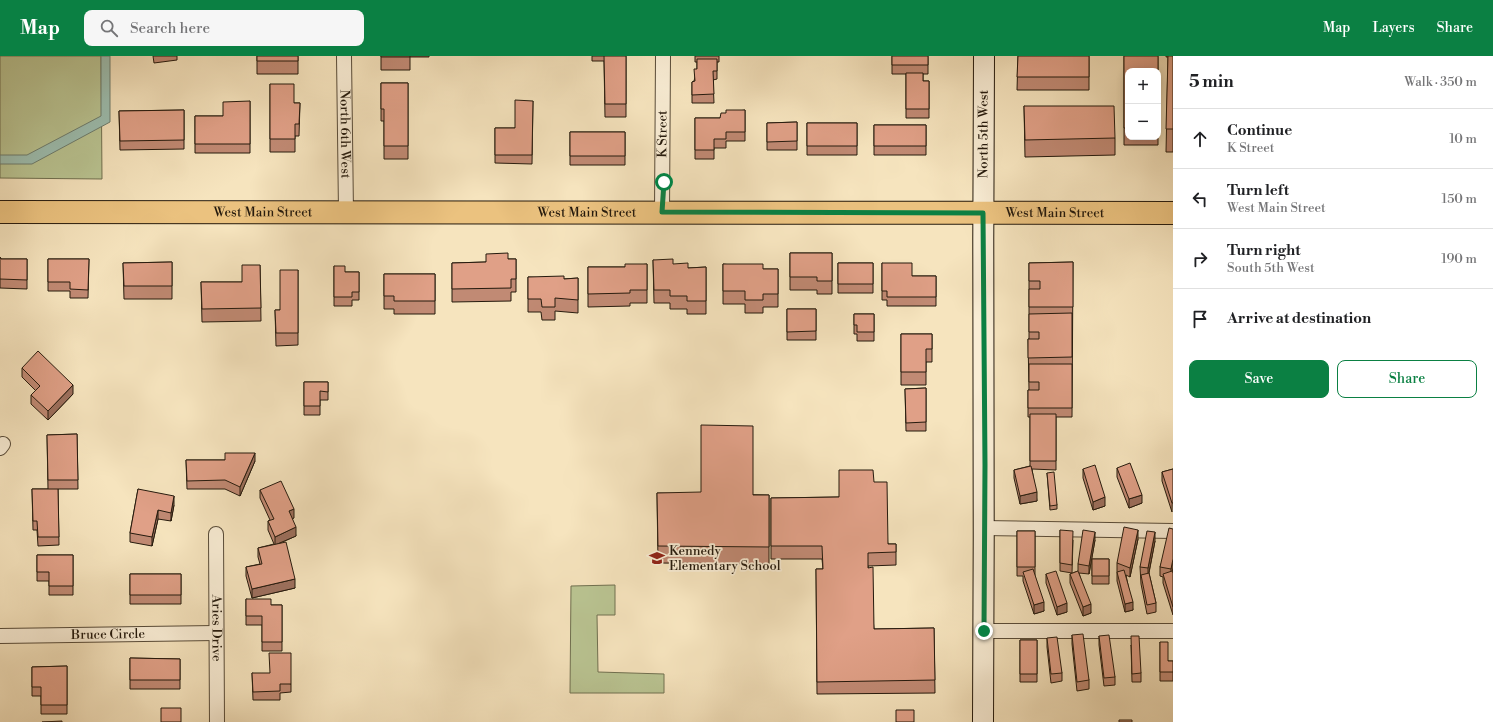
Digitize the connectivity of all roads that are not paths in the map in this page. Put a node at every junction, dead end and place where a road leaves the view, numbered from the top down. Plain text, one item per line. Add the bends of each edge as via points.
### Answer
1 (344, 56) edge
2 (663, 56) edge
3 (984, 56) edge
4 (0, 212) edge
5 (346, 212) junction
6 (662, 212) junction
7 (983, 213) junction
8 (1173, 213) edge
9 (984, 528) junction
10 (1173, 530) edge
11 (216, 534) dead end
12 (984, 631) junction
13 (1173, 631) edge
14 (215, 633) junction
15 (0, 636) edge
16 (217, 722) edge
17 (983, 722) edge

1 - 5 street, North 6th West
2 - 6 street, K Street
3 - 7 street, North 5th West
4 - 5 main road, West Main Street
5 - 6 main road, West Main Street
6 - 7 main road, West Main Street
7 - 8 main road, West Main Street
7 - 9 street, North 5th West
9 - 10 street
9 - 12 street, North 5th West
11 - 14 street, Aries Drive
12 - 13 street
12 - 17 street, North 5th West
14 - 15 street, Bruce Circle
14 - 16 street, Aries Drive

